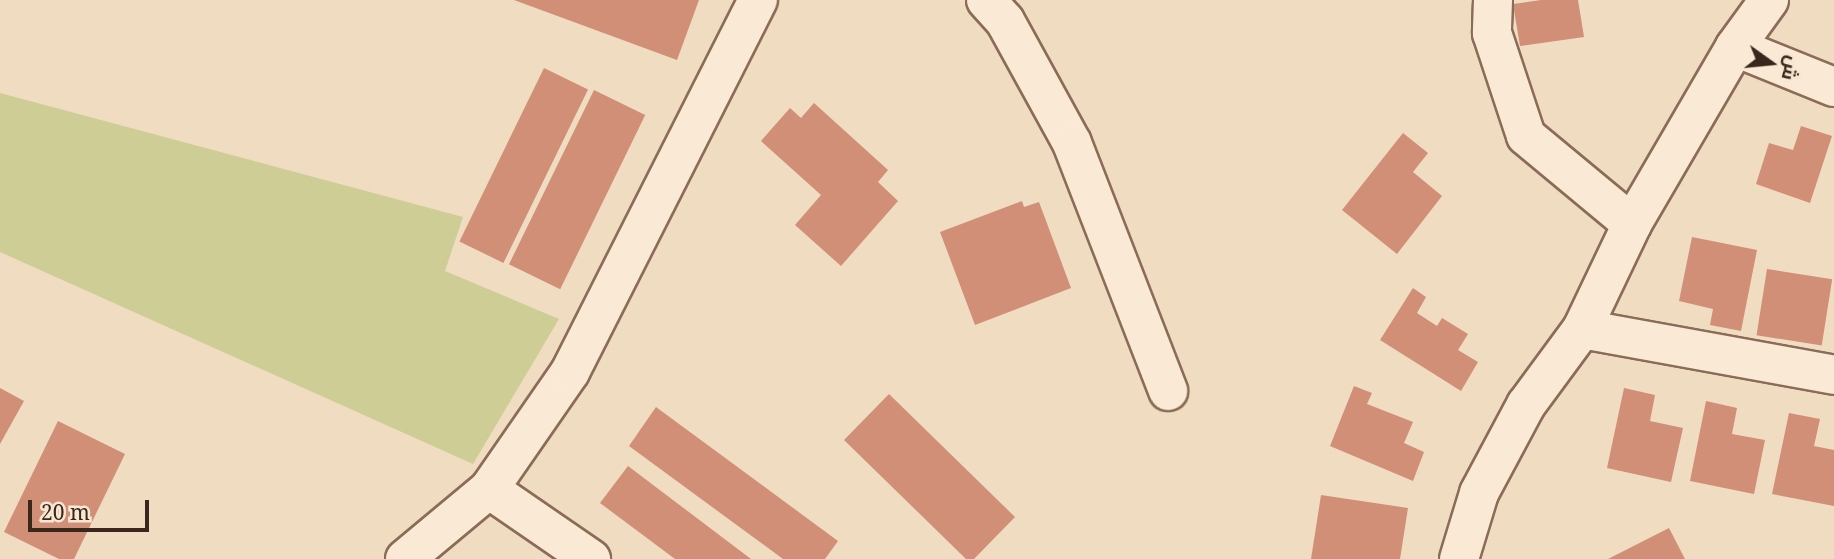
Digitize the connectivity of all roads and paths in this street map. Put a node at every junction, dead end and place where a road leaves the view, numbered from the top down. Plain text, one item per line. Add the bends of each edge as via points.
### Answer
1 (758, 0) edge
2 (986, 0) edge
3 (1493, 0) edge
4 (1769, 0) edge
5 (1735, 47) junction
6 (1834, 87) edge
7 (1632, 224) junction
8 (1582, 329) junction
9 (1834, 375) edge
10 (1168, 391) dead end
11 (489, 489) junction
12 (405, 559) edge
13 (591, 559) edge
14 (1459, 559) edge

1 - 11 street via 569,372
2 - 10 street via 1005,21 1072,143
3 - 7 street via 1492,33 1527,136
4 - 5 street
5 - 6 street
5 - 7 street
7 - 8 street
8 - 9 street
8 - 14 street via 1526,405 1490,471
11 - 12 street
11 - 13 street

